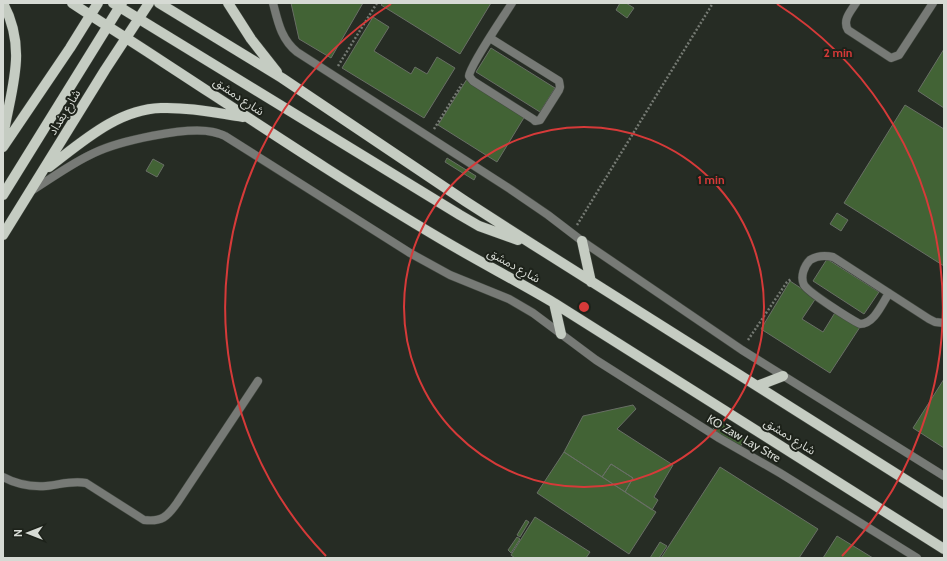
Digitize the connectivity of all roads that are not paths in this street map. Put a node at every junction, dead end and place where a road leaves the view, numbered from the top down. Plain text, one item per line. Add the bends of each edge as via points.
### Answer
1 (3, 3) edge
2 (72, 3) edge
3 (98, 3) edge
4 (149, 3) edge
5 (159, 3) edge
6 (228, 3) edge
7 (273, 3) edge
8 (512, 3) edge
9 (856, 3) edge
10 (933, 3) edge
11 (118, 4) edge
12 (91, 16) junction
13 (139, 19) junction
14 (108, 26) junction
15 (126, 38) junction
16 (490, 38) junction
17 (282, 78) junction
18 (247, 118) junction
19 (3, 137) edge
20 (3, 147) edge
21 (44, 170) junction
22 (31, 191) junction
23 (3, 195) edge
24 (3, 235) edge
25 (582, 241) junction
26 (532, 244) junction
27 (591, 282) junction
28 (889, 293) junction
29 (554, 303) junction
30 (944, 323) edge
31 (561, 334) junction
32 (783, 376) junction
33 (258, 381) dead end
34 (757, 386) junction
35 (944, 476) edge
36 (3, 477) edge
37 (944, 504) edge
38 (944, 549) edge
39 (917, 558) edge

1 - 19 main road via 14,31 17,63
2 - 12 main road, شارع دمشق
3 - 12 main road
4 - 13 main road, شارع بغداد
5 - 17 main road, شارع دمشق
6 - 17 main road via 251,39
7 - 25 street via 282,34 290,47 523,198
8 - 16 street
9 - 10 street via 847,18 846,27 891,58 899,55
11 - 13 main road
11 - 14 main road
12 - 14 main road, شارع دمشق
12 - 20 main road
13 - 15 main road, شارع بغداد
13 - 26 main road via 460,215 491,230
14 - 15 main road, شارع دمشق
14 - 23 main road
15 - 18 main road, شارع دمشق
15 - 21 main road, شارع بغداد
16 - 16 street via 558,82 559,90 540,120 535,121 469,76
17 - 26 main road, شارع دمشق
18 - 21 main road via 184,108 146,110 127,115 102,128
18 - 29 main road, شارع دمشق via 442,240
21 - 22 main road, شارع بغداد
22 - 24 main road, شارع بغداد
22 - 31 street, KO Zaw Lay Stre via 79,161 110,147 180,132 213,132 225,136 410,253 450,275 509,299
25 - 27 main road
25 - 32 street
26 - 27 main road, شارع دمشق
27 - 34 main road, شارع دمشق
28 - 28 street via 827,255 813,258 802,276 809,290 860,324 866,324 871,320
28 - 30 street via 929,319
29 - 31 main road
29 - 38 main road, شارع دمشق
31 - 39 street, KO Zaw Lay Stre via 596,360 718,438 780,473
32 - 34 main road
32 - 35 street
33 - 36 street via 177,503 163,519 144,520 86,483 31,486
34 - 37 main road, شارع دمشق

